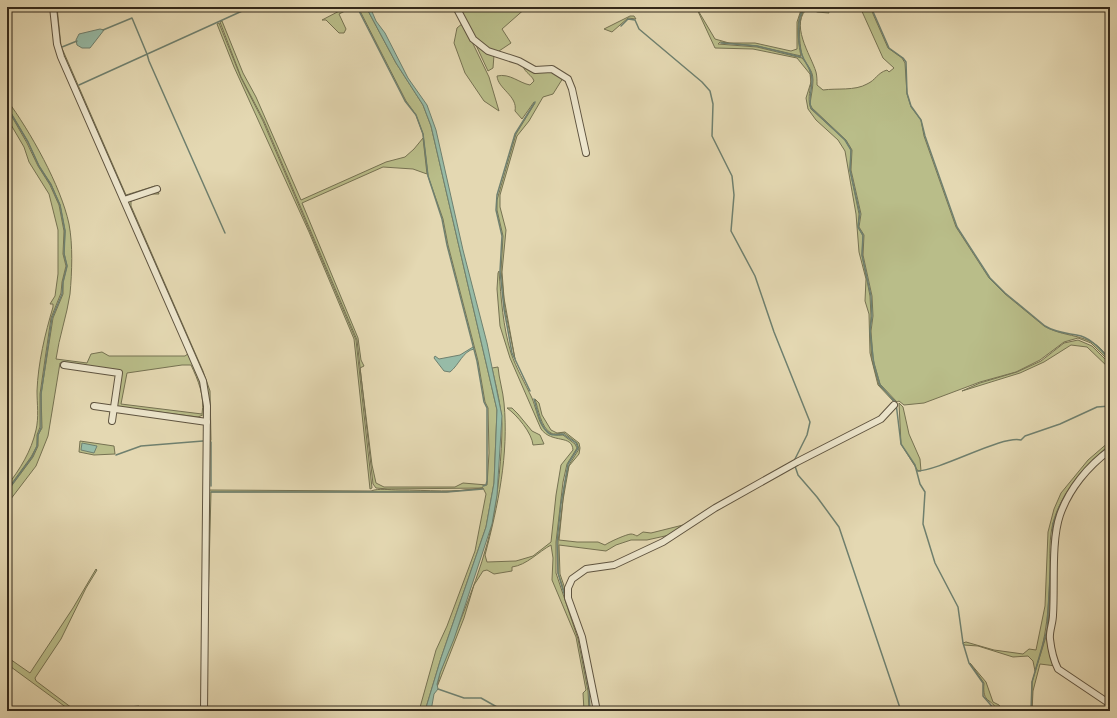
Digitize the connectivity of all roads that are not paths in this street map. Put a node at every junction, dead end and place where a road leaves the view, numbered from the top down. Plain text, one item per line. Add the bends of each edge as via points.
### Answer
1 (53, 7) edge
2 (456, 7) edge
3 (586, 153) dead end
4 (157, 190) dead end
5 (124, 200) junction
6 (64, 365) dead end
7 (894, 405) dead end
8 (94, 406) dead end
9 (114, 408) junction
10 (112, 421) dead end
11 (207, 422) junction
12 (1110, 450) edge
13 (1110, 704) edge
14 (204, 711) edge
15 (597, 711) edge

1 - 5 street via 61,57
2 - 3 street via 473,39 488,51 519,61 535,70 552,69 568,79
4 - 5 street
5 - 11 street via 203,381 208,406
6 - 9 street via 117,372 119,375
7 - 15 street via 881,419 715,508 663,542 614,565 586,569 572,579 568,588 568,598 582,637
8 - 9 street
9 - 10 street
9 - 11 street
11 - 14 street
12 - 13 street via 1097,460 1080,480 1069,495 1060,515 1050,639 1058,668

